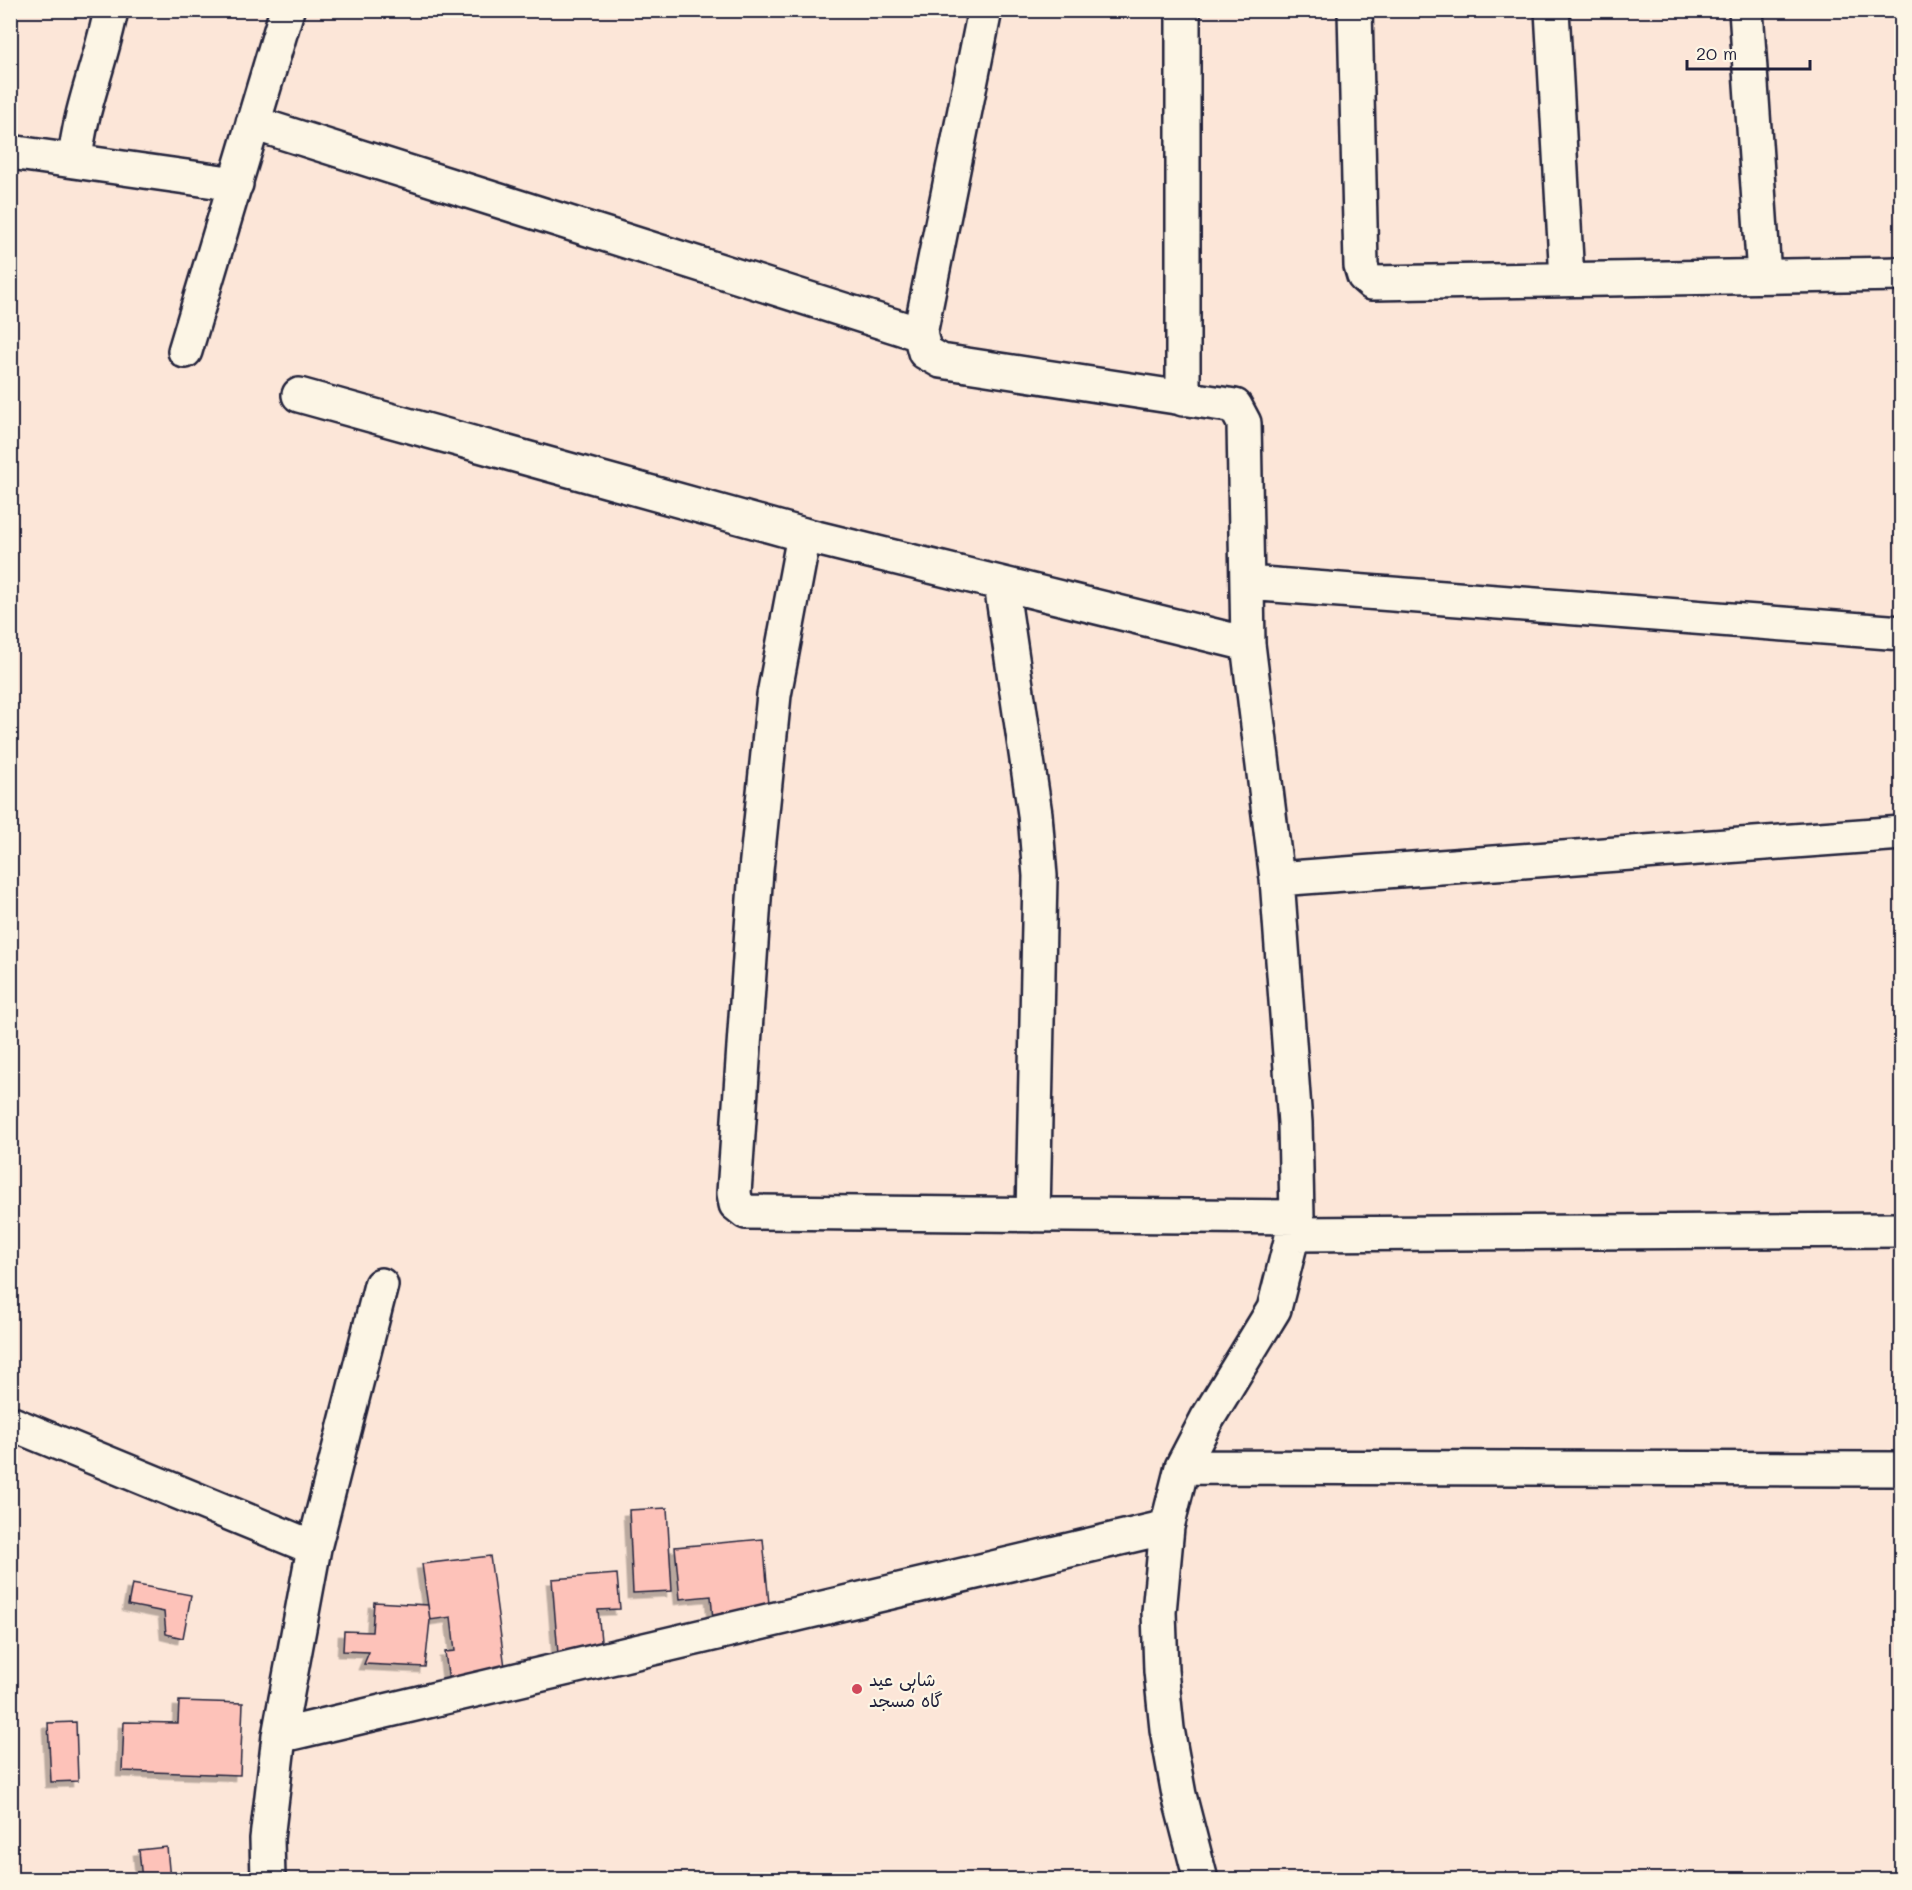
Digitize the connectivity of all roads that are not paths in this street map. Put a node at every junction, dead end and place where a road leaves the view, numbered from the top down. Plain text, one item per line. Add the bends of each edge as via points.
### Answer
1 (111, 10) edge
2 (287, 10) edge
3 (985, 10) edge
4 (1183, 10) edge
5 (1355, 10) edge
6 (1552, 10) edge
7 (1746, 10) edge
8 (252, 123) junction
9 (10, 152) edge
10 (75, 161) junction
11 (236, 184) junction
12 (1902, 274) edge
13 (1764, 276) junction
14 (1567, 279) junction
15 (920, 334) junction
16 (185, 351) dead end
17 (299, 395) dead end
18 (1183, 399) junction
19 (804, 536) junction
20 (1248, 583) junction
21 (1001, 584) junction
22 (1902, 633) edge
23 (1248, 644) junction
24 (1902, 833) edge
25 (1277, 879) junction
26 (1033, 1215) junction
27 (1295, 1226) junction
28 (1902, 1230) edge
29 (381, 1285) dead end
30 (10, 1423) edge
31 (1182, 1467) junction
32 (1902, 1469) edge
33 (1167, 1527) junction
34 (314, 1548) junction
35 (279, 1736) junction
36 (267, 1880) edge
37 (1201, 1880) edge

1 - 10 street via 78,126
2 - 8 street
3 - 15 street
4 - 18 street
5 - 14 street via 1364,276 1372,283
6 - 14 street
7 - 13 street
8 - 11 street
8 - 15 street
9 - 10 street
10 - 11 street
11 - 16 street
12 - 13 street
13 - 14 street
15 - 18 street via 926,352 941,361
17 - 19 street
18 - 20 street via 1235,406 1244,423
19 - 21 street
19 - 26 street via 774,695 756,870 736,1204 746,1212
20 - 22 street
20 - 23 street
21 - 23 street
21 - 26 street via 1035,814 1040,876
23 - 25 street
24 - 25 street
25 - 27 street via 1295,1123
26 - 27 street
27 - 28 street
27 - 31 street via 1274,1309
29 - 34 street
30 - 34 street
31 - 32 street
31 - 33 street
33 - 35 street
33 - 37 street via 1159,1612 1161,1671 1179,1795
34 - 35 street
35 - 36 street via 267,1839

